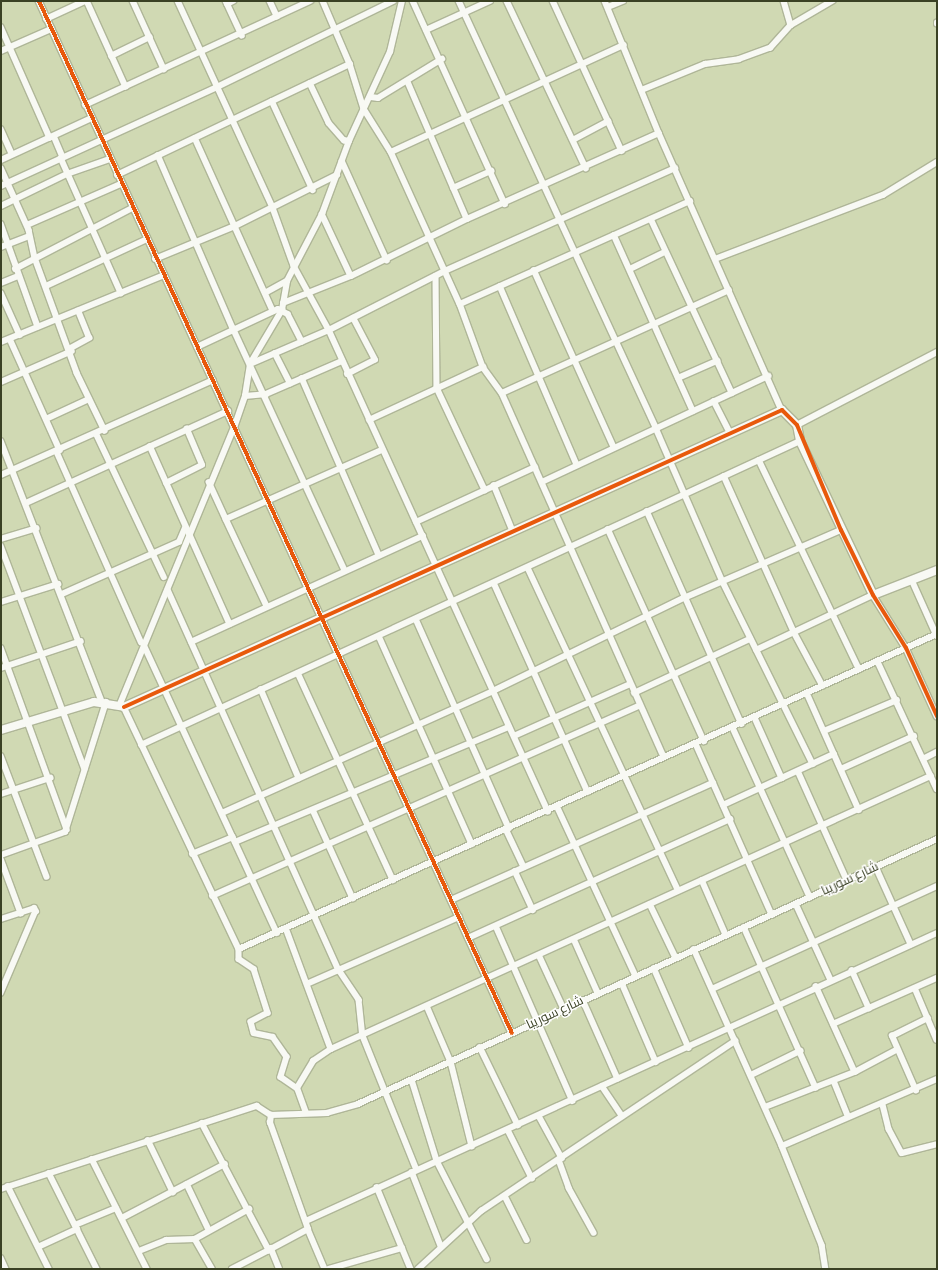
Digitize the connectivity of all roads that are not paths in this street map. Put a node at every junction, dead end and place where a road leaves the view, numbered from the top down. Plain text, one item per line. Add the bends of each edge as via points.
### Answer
1 (39, 1) edge
2 (86, 1) edge
3 (133, 1) edge
4 (178, 1) edge
5 (270, 1) edge
6 (310, 1) edge
7 (323, 1) edge
8 (393, 1) edge
9 (402, 1) edge
10 (413, 1) edge
11 (459, 1) edge
12 (490, 1) edge
13 (507, 1) edge
14 (553, 1) edge
15 (605, 1) edge
16 (623, 1) edge
17 (784, 1) edge
18 (832, 1) edge
19 (229, 2) edge
20 (608, 7) junction
21 (465, 12) junction
22 (277, 16) junction
23 (46, 20) junction
24 (791, 25) junction
25 (1, 28) edge
26 (51, 29) junction
27 (426, 30) junction
28 (336, 31) junction
29 (242, 35) junction
30 (150, 38) junction
31 (624, 46) junction
32 (9, 48) junction
33 (1, 51) edge
34 (202, 53) junction
35 (111, 56) junction
36 (442, 59) junction
37 (350, 64) junction
38 (581, 65) junction
39 (164, 70) junction
40 (545, 81) junction
41 (408, 82) junction
42 (310, 83) junction
43 (126, 87) junction
44 (217, 87) junction
45 (644, 89) junction
46 (371, 96) junction
47 (506, 99) junction
48 (272, 101) junction
49 (85, 105) junction
50 (364, 109) junction
51 (92, 118) junction
52 (468, 118) junction
53 (232, 121) junction
54 (608, 121) junction
55 (1, 129) edge
56 (659, 133) junction
57 (432, 134) junction
58 (52, 137) junction
59 (195, 138) junction
60 (102, 140) junction
61 (573, 140) junction
62 (350, 141) junction
63 (622, 151) junction
64 (391, 152) junction
65 (12, 154) junction
66 (158, 155) junction
67 (62, 158) junction
68 (110, 159) junction
69 (1, 160) edge
70 (342, 161) junction
71 (937, 162) edge
72 (1, 168) edge
73 (586, 168) junction
74 (675, 168) junction
75 (491, 171) junction
76 (67, 174) junction
77 (117, 174) junction
78 (337, 175) junction
79 (8, 183) junction
80 (121, 184) junction
81 (1, 186) edge
82 (545, 186) junction
83 (453, 188) junction
84 (313, 190) junction
85 (15, 199) junction
86 (79, 201) junction
87 (690, 201) junction
88 (505, 204) junction
89 (1, 206) edge
90 (132, 208) junction
91 (273, 208) junction
92 (322, 214) junction
93 (467, 219) junction
94 (650, 219) junction
95 (562, 221) junction
96 (1, 224) edge
97 (27, 225) junction
98 (235, 226) junction
99 (92, 229) junction
100 (614, 235) junction
101 (29, 236) junction
102 (145, 240) junction
103 (431, 240) junction
104 (198, 242) junction
105 (9, 244) junction
106 (1, 247) edge
107 (575, 252) junction
108 (665, 252) junction
109 (104, 257) junction
110 (35, 258) junction
111 (156, 259) junction
112 (715, 259) junction
113 (387, 260) junction
114 (294, 266) junction
115 (15, 269) junction
116 (630, 269) junction
117 (534, 270) junction
118 (445, 271) junction
119 (164, 275) junction
120 (18, 276) junction
121 (351, 276) junction
122 (436, 276) junction
123 (287, 280) junction
124 (1, 283) edge
125 (46, 286) junction
126 (500, 286) junction
127 (729, 290) junction
128 (1, 293) edge
129 (121, 293) junction
130 (265, 293) junction
131 (310, 293) junction
132 (283, 303) junction
133 (460, 304) junction
134 (691, 306) junction
135 (282, 310) junction
136 (78, 311) junction
137 (273, 311) junction
138 (60, 318) junction
139 (353, 318) junction
140 (653, 323) junction
141 (38, 327) junction
142 (233, 328) junction
143 (329, 330) junction
144 (20, 335) junction
145 (10, 339) junction
146 (2, 340) edge
147 (616, 340) junction
148 (302, 342) junction
149 (197, 347) junction
150 (71, 349) junction
151 (937, 352) edge
152 (276, 353) junction
153 (575, 359) junction
154 (342, 361) junction
155 (717, 361) junction
156 (250, 364) junction
157 (483, 367) junction
158 (27, 372) junction
159 (348, 374) junction
160 (538, 376) junction
161 (768, 376) junction
162 (302, 378) junction
163 (678, 378) junction
164 (213, 380) junction
165 (1, 382) edge
166 (290, 383) junction
167 (437, 388) junction
168 (502, 393) junction
169 (732, 393) junction
170 (266, 394) junction
171 (245, 396) junction
172 (89, 399) junction
173 (714, 401) junction
174 (782, 410) junction
175 (228, 411) junction
176 (693, 411) junction
177 (46, 419) junction
178 (369, 420) junction
179 (797, 425) junction
180 (234, 428) junction
181 (656, 428) junction
182 (187, 429) junction
183 (105, 431) junction
184 (730, 433) junction
185 (97, 435) junction
186 (1, 441) edge
187 (800, 441) junction
188 (150, 446) junction
189 (614, 447) junction
190 (382, 450) junction
191 (58, 451) junction
192 (670, 459) junction
193 (759, 460) junction
194 (111, 464) junction
195 (577, 465) junction
196 (342, 466) junction
197 (535, 467) junction
198 (13, 471) junction
199 (1, 475) edge
200 (724, 476) junction
201 (70, 482) junction
202 (209, 482) junction
203 (542, 482) junction
204 (166, 483) junction
205 (305, 483) junction
206 (494, 485) junction
207 (485, 490) junction
208 (685, 492) junction
209 (268, 500) junction
210 (26, 503) junction
211 (647, 511) junction
212 (555, 512) junction
213 (226, 519) junction
214 (416, 522) junction
215 (185, 526) junction
216 (36, 528) junction
217 (608, 530) junction
218 (841, 530) junction
219 (514, 531) junction
220 (188, 536) junction
221 (423, 536) junction
222 (1, 539) edge
223 (1, 546) edge
224 (800, 547) junction
225 (572, 548) junction
226 (152, 552) junction
227 (379, 555) junction
228 (763, 565) junction
229 (436, 567) junction
230 (528, 568) junction
231 (345, 570) junction
232 (937, 570) edge
233 (110, 571) junction
234 (164, 577) dead end
235 (912, 580) junction
236 (723, 582) junction
237 (494, 583) junction
238 (58, 584) junction
239 (308, 586) junction
240 (168, 590) junction
241 (62, 594) junction
242 (873, 594) junction
243 (19, 597) junction
244 (684, 598) junction
245 (1, 602) edge
246 (453, 603) junction
247 (267, 606) junction
248 (831, 615) junction
249 (647, 617) junction
250 (322, 618) junction
251 (416, 619) junction
252 (230, 624) junction
253 (794, 632) junction
254 (607, 635) junction
255 (937, 635) edge
256 (380, 636) junction
257 (750, 638) junction
258 (81, 641) junction
259 (141, 642) dead end
260 (192, 642) junction
261 (1, 648) edge
262 (145, 648) junction
263 (906, 648) junction
264 (756, 650) junction
265 (41, 655) junction
266 (339, 655) junction
267 (568, 655) junction
268 (711, 657) junction
269 (878, 662) junction
270 (8, 666) junction
271 (1, 668) edge
272 (859, 669) junction
273 (205, 671) junction
274 (533, 671) junction
275 (298, 673) junction
276 (674, 675) junction
277 (630, 684) junction
278 (822, 686) junction
279 (166, 689) junction
280 (261, 689) junction
281 (493, 691) junction
282 (634, 693) junction
283 (807, 693) junction
284 (897, 700) junction
285 (590, 701) junction
286 (104, 702) junction
287 (782, 704) junction
288 (122, 705) junction
289 (639, 706) junction
290 (221, 708) junction
291 (454, 708) junction
292 (61, 710) junction
293 (937, 716) edge
294 (554, 717) junction
295 (755, 718) junction
296 (29, 721) junction
297 (419, 724) junction
298 (600, 724) junction
299 (742, 724) junction
300 (183, 726) junction
301 (510, 727) junction
302 (733, 728) junction
303 (1, 730) edge
304 (824, 732) junction
305 (514, 736) junction
306 (914, 736) junction
307 (565, 740) junction
308 (704, 741) junction
309 (378, 742) junction
310 (470, 743) junction
311 (696, 744) junction
312 (141, 746) junction
313 (937, 752) edge
314 (834, 754) junction
315 (1, 756) edge
316 (664, 757) junction
317 (434, 758) junction
318 (524, 759) junction
319 (923, 759) junction
320 (337, 761) junction
321 (812, 764) junction
322 (85, 769) junction
323 (841, 769) junction
324 (798, 771) junction
325 (394, 775) junction
326 (627, 775) junction
327 (485, 776) junction
328 (931, 776) junction
329 (50, 778) junction
330 (299, 778) junction
331 (782, 778) junction
332 (713, 783) junction
333 (760, 788) junction
334 (937, 789) edge
335 (14, 790) junction
336 (449, 791) junction
337 (588, 792) junction
338 (352, 793) junction
339 (1, 794) edge
340 (261, 795) junction
341 (723, 805) junction
342 (557, 806) junction
343 (409, 808) junction
344 (313, 810) junction
345 (859, 810) junction
346 (548, 812) junction
347 (644, 812) junction
348 (222, 813) junction
349 (730, 820) junction
350 (823, 825) junction
351 (274, 826) junction
352 (508, 828) junction
353 (67, 829) junction
354 (368, 829) junction
355 (234, 839) junction
356 (937, 839) edge
357 (784, 842) junction
358 (35, 843) junction
359 (472, 844) junction
360 (575, 844) junction
361 (330, 846) junction
362 (661, 851) junction
363 (192, 854) junction
364 (1, 855) edge
365 (747, 858) junction
366 (1, 859) edge
367 (433, 862) junction
368 (291, 863) junction
369 (876, 866) junction
370 (524, 867) junction
371 (515, 871) junction
372 (47, 877) dead end
373 (253, 879) junction
374 (393, 880) junction
375 (702, 880) junction
376 (847, 880) junction
377 (592, 882) junction
378 (937, 886) edge
379 (678, 890) junction
380 (212, 896) junction
381 (810, 897) junction
382 (353, 898) junction
383 (451, 900) junction
384 (650, 904) junction
385 (796, 904) junction
386 (894, 906) junction
387 (533, 910) junction
388 (22, 913) junction
389 (315, 915) junction
390 (772, 915) junction
391 (459, 917) junction
392 (1, 919) edge
393 (611, 922) junction
394 (496, 926) junction
395 (744, 927) junction
396 (286, 928) junction
397 (277, 933) junction
398 (726, 935) junction
399 (936, 935) edge
400 (468, 938) junction
401 (574, 939) junction
402 (814, 942) junction
403 (911, 944) junction
404 (239, 948) junction
405 (694, 949) junction
406 (539, 955) junction
407 (676, 958) junction
408 (762, 966) junction
409 (514, 967) junction
410 (654, 968) junction
411 (339, 970) junction
412 (852, 970) junction
413 (636, 976) junction
414 (486, 978) junction
415 (937, 978) edge
416 (831, 980) junction
417 (622, 983) junction
418 (307, 984) junction
419 (816, 986) junction
420 (712, 988) junction
421 (915, 988) junction
422 (1, 993) edge
423 (598, 993) junction
424 (583, 1000) junction
425 (427, 1006) junction
426 (780, 1007) junction
427 (869, 1008) junction
428 (564, 1009) junction
429 (928, 1018) junction
430 (537, 1021) junction
431 (833, 1024) junction
432 (729, 1029) junction
433 (512, 1033) junction
434 (363, 1036) junction
435 (937, 1040) edge
436 (735, 1041) junction
437 (480, 1047) junction
438 (689, 1048) junction
439 (331, 1049) junction
440 (896, 1050) junction
441 (800, 1051) junction
442 (451, 1062) junction
443 (656, 1062) junction
444 (855, 1072) junction
445 (750, 1075) junction
446 (618, 1079) junction
447 (937, 1079) edge
448 (412, 1080) junction
449 (834, 1081) junction
450 (602, 1086) junction
451 (297, 1088) junction
452 (816, 1088) junction
453 (916, 1091) junction
454 (385, 1092) junction
455 (572, 1101) junction
456 (883, 1105) junction
457 (765, 1107) junction
458 (306, 1114) junction
459 (271, 1115) junction
460 (848, 1115) junction
461 (539, 1116) junction
462 (622, 1116) junction
463 (202, 1123) junction
464 (518, 1125) junction
465 (508, 1130) junction
466 (148, 1140) junction
467 (937, 1144) edge
468 (472, 1146) junction
469 (782, 1146) junction
470 (92, 1159) junction
471 (561, 1159) junction
472 (436, 1161) junction
473 (225, 1164) junction
474 (415, 1171) junction
475 (49, 1173) junction
476 (532, 1178) junction
477 (187, 1184) junction
478 (8, 1186) junction
479 (378, 1187) junction
480 (1, 1189) edge
481 (173, 1192) junction
482 (505, 1196) junction
483 (116, 1208) junction
484 (249, 1209) junction
485 (122, 1218) junction
486 (306, 1221) junction
487 (466, 1223) junction
488 (76, 1227) junction
489 (308, 1229) junction
490 (209, 1230) junction
491 (594, 1233) dead end
492 (195, 1239) junction
493 (527, 1240) dead end
494 (441, 1246) junction
495 (38, 1247) junction
496 (402, 1248) junction
497 (270, 1249) junction
498 (138, 1251) junction
499 (1, 1258) edge
500 (487, 1259) dead end
501 (236, 1268) edge
502 (824, 1268) edge
503 (6, 1269) edge
504 (49, 1269) edge
505 (97, 1269) edge
506 (148, 1269) edge
507 (212, 1269) edge
508 (279, 1269) edge
509 (324, 1269) edge
510 (329, 1269) edge
511 (411, 1269) edge
512 (418, 1269) edge

1 - 23 street
2 - 23 street
2 - 35 street
3 - 30 street
4 - 34 street
5 - 22 street
6 - 22 street
7 - 28 street
8 - 28 street
9 - 46 street via 390,52
10 - 27 street
11 - 21 street
12 - 21 street
13 - 40 street
14 - 38 street
15 - 20 street
16 - 20 street
17 - 24 street
18 - 24 street
19 - 29 street
20 - 31 street
21 - 27 street
21 - 47 street
22 - 29 street
23 - 26 street
24 - 45 street via 770,48 740,59 705,64
25 - 32 street
26 - 32 street
26 - 49 street
27 - 36 street
28 - 37 street
28 - 44 street
29 - 34 street
30 - 35 street
30 - 39 street
31 - 38 street
31 - 45 street
32 - 33 street
32 - 58 street
34 - 39 street
34 - 44 street
35 - 43 street
36 - 41 street
36 - 52 street
37 - 42 street
37 - 50 street
38 - 40 street
38 - 54 street
39 - 43 street
40 - 47 street
40 - 61 street
41 - 46 street via 378,98
41 - 57 street
42 - 48 street
42 - 62 street via 329,123 344,140
43 - 49 street
44 - 53 street
44 - 60 street
45 - 56 street
46 - 50 street
47 - 52 street
47 - 82 street
48 - 53 street
48 - 84 street
49 - 51 street
50 - 62 street
50 - 64 street
51 - 58 street
51 - 60 street
52 - 57 street
52 - 75 street
53 - 59 street
53 - 91 street
54 - 61 street
54 - 63 street
55 - 65 street
56 - 63 street
56 - 74 street
57 - 64 street
57 - 83 street
58 - 65 street
58 - 67 street
59 - 66 street
59 - 98 street
60 - 67 street
60 - 68 street
61 - 73 street
62 - 70 street
63 - 73 street
64 - 103 street
65 - 69 street
66 - 77 street
66 - 104 street
67 - 76 street
67 - 79 street
68 - 76 street
68 - 77 street
70 - 78 street
70 - 113 street
71 - 112 street via 883,195
72 - 79 street
73 - 82 street
74 - 87 street
74 - 95 street
75 - 83 street
75 - 88 street
76 - 85 street
76 - 86 street
77 - 80 street
78 - 84 street
78 - 92 street
79 - 81 street
79 - 85 street
80 - 86 street
80 - 90 street
82 - 88 street
82 - 95 street
83 - 93 street
84 - 91 street
85 - 89 street
85 - 97 street
86 - 97 street
86 - 99 street
87 - 94 street
87 - 112 street
88 - 93 street
90 - 99 street
90 - 102 street
91 - 98 street
91 - 114 street
92 - 114 street
92 - 121 street
93 - 103 street
94 - 100 street
94 - 108 street
95 - 107 street
95 - 118 street
96 - 105 street
97 - 101 street
98 - 104 street
98 - 130 street
99 - 109 street
99 - 110 street
100 - 107 street
100 - 116 street
101 - 105 street
101 - 110 street
102 - 109 street
102 - 111 street
103 - 113 street
103 - 118 street
104 - 111 street
104 - 142 street
105 - 106 street
105 - 115 street
107 - 117 street
107 - 147 street
108 - 116 street
108 - 134 street
109 - 125 street
109 - 129 street
110 - 115 street
110 - 125 street
111 - 119 street
112 - 127 street
113 - 121 street
114 - 123 street
114 - 131 street
115 - 120 street
116 - 140 street
117 - 126 street
117 - 153 street
118 - 122 street
118 - 133 street
119 - 129 street
119 - 149 street
120 - 124 street
120 - 141 street
121 - 131 street
122 - 139 street
122 - 167 street
123 - 130 street
123 - 132 street
125 - 138 street
126 - 133 street
126 - 160 street
127 - 134 street
127 - 161 street
128 - 144 street
129 - 136 street
130 - 137 street
131 - 132 street
131 - 143 street
132 - 135 street
133 - 157 street
134 - 140 street
134 - 155 street
135 - 137 street
135 - 148 street via 294,324
135 - 156 street
136 - 138 street
136 - 150 street via 89,338
137 - 142 street
138 - 141 street
138 - 150 street
139 - 143 street
139 - 159 street via 375,360
140 - 147 street
140 - 163 street
141 - 144 street
142 - 149 street
142 - 156 street
143 - 148 street
143 - 154 street
144 - 145 street
145 - 146 street
145 - 158 street
147 - 153 street
147 - 181 street
148 - 152 street
149 - 164 street
150 - 158 street
150 - 172 street
151 - 179 street
152 - 156 street
152 - 166 street
153 - 160 street
153 - 189 street
154 - 159 street
154 - 162 street
155 - 163 street
155 - 169 street
156 - 170 street
156 - 171 street
157 - 167 street
157 - 168 street
158 - 165 street
158 - 177 street
159 - 178 street
160 - 168 street
160 - 195 street
161 - 169 street
161 - 174 street
162 - 166 street
162 - 196 street
163 - 176 street
164 - 175 street
164 - 183 street
166 - 170 street
167 - 178 street
167 - 207 street
168 - 197 street
169 - 173 street
170 - 171 street
170 - 205 street
171 - 180 street
172 - 177 street
172 - 183 street
173 - 176 street
173 - 184 street
174 - 179 street
174 - 184 street
175 - 180 street
175 - 182 street
176 - 181 street
177 - 191 street
178 - 190 street
179 - 187 street
180 - 202 street
180 - 209 street
181 - 189 street
181 - 192 street
182 - 188 street
182 - 204 street via 202,465
183 - 185 street
184 - 192 street
185 - 191 street
185 - 194 street
186 - 198 street
187 - 193 street
187 - 218 street
188 - 194 street
188 - 204 street
189 - 195 street
190 - 196 street
190 - 214 street
191 - 198 street
191 - 201 street
192 - 208 street
192 - 212 street
193 - 200 street
193 - 224 street
194 - 201 street
194 - 226 street
195 - 203 street
196 - 205 street
196 - 227 street
197 - 203 street
197 - 206 street
198 - 199 street
198 - 210 street
200 - 208 street
200 - 228 street
201 - 210 street
201 - 233 street
202 - 213 street
202 - 220 street
203 - 212 street
204 - 215 street
205 - 209 street
205 - 231 street
206 - 207 street
206 - 219 street
207 - 214 street
208 - 211 street
208 - 236 street
209 - 213 street
209 - 239 street
210 - 216 street
211 - 217 street
211 - 244 street
212 - 219 street
212 - 225 street
213 - 247 street
214 - 221 street
215 - 220 street
215 - 226 street via 181,540
216 - 222 street
216 - 238 street
217 - 225 street
217 - 249 street
218 - 224 street
218 - 242 street
219 - 229 street
220 - 240 street
220 - 252 street
221 - 227 street
221 - 229 street
223 - 243 street
224 - 228 street
224 - 248 street
225 - 230 street
225 - 254 street
226 - 233 street
226 - 234 street
227 - 231 street
228 - 236 street
228 - 253 street
229 - 246 street
229 - 250 street
230 - 237 street
230 - 267 street
231 - 239 street
232 - 235 street
233 - 241 street
233 - 259 street
235 - 242 street
235 - 255 street
236 - 244 street
236 - 257 street
237 - 246 street
237 - 274 street
238 - 241 street
238 - 243 street
239 - 247 street
239 - 250 street
240 - 260 street
240 - 262 street
241 - 258 street
242 - 248 street
242 - 263 street
243 - 245 street
243 - 265 street
244 - 249 street
244 - 268 street
246 - 251 street
246 - 281 street
247 - 252 street
248 - 253 street
248 - 272 street
249 - 254 street
249 - 276 street
250 - 266 street
250 - 273 street
251 - 256 street
251 - 291 street
252 - 260 street
253 - 264 street
253 - 278 street
254 - 267 street
254 - 277 street
255 - 263 street
256 - 266 street
256 - 297 street
257 - 264 street
257 - 268 street
258 - 265 street
258 - 286 street
260 - 273 street
261 - 270 street
262 - 279 street
262 - 288 street
263 - 269 street
263 - 293 street
264 - 287 street
265 - 270 street
265 - 292 street
266 - 275 street
266 - 309 street
267 - 274 street
267 - 285 street
268 - 276 street
268 - 299 street
269 - 272 street
269 - 284 street
270 - 271 street
270 - 296 street
272 - 278 street
273 - 279 street
273 - 290 street
274 - 281 street
274 - 294 street
275 - 280 street
275 - 320 street
276 - 282 street
276 - 308 street
277 - 282 street
277 - 285 street
278 - 283 street
279 - 288 street
279 - 300 street
280 - 290 street
280 - 330 street
281 - 291 street
281 - 301 street
282 - 289 street
283 - 287 street
283 - 304 street
284 - 304 street
284 - 306 street
285 - 294 street
285 - 298 street
286 - 288 street
286 - 292 street
286 - 322 street
287 - 295 street
287 - 321 street
288 - 312 street
289 - 298 street
289 - 316 street
290 - 300 street
290 - 340 street
291 - 297 street
291 - 310 street
292 - 296 street
292 - 322 street
294 - 305 street
294 - 307 street
295 - 299 street
295 - 331 street
296 - 303 street
296 - 329 street
297 - 309 street
297 - 317 street
298 - 307 street
298 - 326 street
299 - 302 street
300 - 312 street
300 - 348 street
301 - 305 street
301 - 310 street
302 - 308 street
302 - 333 street
304 - 314 street
305 - 318 street
306 - 319 street
306 - 323 street
307 - 318 street
307 - 337 street
308 - 311 street
309 - 320 street
309 - 325 street
310 - 317 street
310 - 327 street
311 - 316 street
311 - 332 street
312 - 363 street
313 - 319 street
314 - 321 street
314 - 323 street
315 - 335 street
316 - 326 street
317 - 325 street
317 - 336 street
318 - 327 street
318 - 346 street
319 - 328 street
320 - 330 street
320 - 338 street
321 - 324 street
322 - 353 street
323 - 345 street
324 - 331 street
324 - 350 street
325 - 338 street
325 - 343 street
326 - 337 street
326 - 347 street
327 - 336 street
327 - 352 street
328 - 334 street
328 - 345 street
329 - 335 street
329 - 353 street
330 - 340 street
331 - 333 street
332 - 341 street
332 - 347 street
333 - 341 street
333 - 357 street
335 - 339 street
335 - 358 street
336 - 343 street
336 - 359 street
337 - 342 street
338 - 344 street
338 - 354 street
340 - 348 street
340 - 351 street
341 - 349 street
342 - 346 street
342 - 360 street
343 - 354 street
343 - 367 street
344 - 351 street
344 - 361 street
345 - 350 street
346 - 352 street
347 - 360 street
347 - 362 street
348 - 355 street
349 - 362 street
349 - 365 street
350 - 357 street
350 - 376 street
351 - 355 street
351 - 368 street
352 - 359 street
352 - 370 street
353 - 358 street via 63,834
354 - 361 street
354 - 374 street
355 - 363 street
355 - 373 street
356 - 369 street, شارع سوريبا
357 - 365 street
357 - 381 street
358 - 364 street
358 - 372 street
359 - 367 street
360 - 370 street
360 - 377 street
361 - 368 street
361 - 382 street
362 - 377 street
362 - 379 street
363 - 380 street
365 - 375 street
365 - 390 street
366 - 388 street
367 - 374 street
367 - 383 street
368 - 373 street
368 - 389 street
369 - 376 street, شارع سوريبا
369 - 386 street
370 - 371 street
371 - 383 street
371 - 387 street
373 - 380 street
373 - 397 street
374 - 382 street
375 - 379 street
375 - 398 street
376 - 381 street, شارع سوريبا
377 - 387 street
377 - 393 street
378 - 386 street
379 - 384 street
380 - 404 street
381 - 385 street, شارع سوريبا
382 - 389 street
383 - 391 street
384 - 393 street
384 - 407 street
385 - 390 street, شارع سوريبا
385 - 402 street
386 - 402 street
386 - 403 street
387 - 394 street
388 - 392 street
388 - 422 street via 34,908 36,911
389 - 396 street
389 - 411 street
390 - 395 street, شارع سوريبا
391 - 400 street
391 - 411 street
393 - 401 street
393 - 413 street
394 - 400 street
394 - 409 street
395 - 398 street, شارع سوريبا
395 - 408 street
396 - 397 street
396 - 418 street
397 - 404 street
398 - 405 street, شارع سوريبا
399 - 403 street
400 - 414 street
401 - 406 street
401 - 423 street
402 - 408 street
402 - 416 street
403 - 412 street
404 - 451 street via 239,959 253,966 267,1011 265,1016 251,1022 254,1032 266,1032 277,1041 287,1057 281,1077
405 - 407 street, شارع سوريبا
405 - 420 street
406 - 409 street
406 - 428 street
407 - 410 street, شارع سوريبا
408 - 420 street
408 - 426 street
409 - 414 street
409 - 430 street
410 - 413 street, شارع سوريبا
410 - 438 street
411 - 418 street
411 - 434 street via 359,1000
412 - 416 street
412 - 427 street
413 - 417 street, شارع سوريبا
414 - 425 street
414 - 433 street
415 - 421 street
416 - 419 street
417 - 423 street, شارع سوريبا
417 - 443 street
418 - 439 street
419 - 426 street
419 - 431 street
420 - 432 street
421 - 427 street
421 - 429 street
423 - 424 street, شارع سوريبا
424 - 428 street, شارع سوريبا
424 - 446 street
425 - 434 street
425 - 442 street
426 - 432 street
426 - 441 street
427 - 431 street
428 - 430 street, شارع سوريبا
429 - 435 street
429 - 440 street via 893,1034
430 - 433 street, شارع سوريبا
430 - 455 street
431 - 444 street
432 - 436 street
432 - 438 street
433 - 437 street, شارع سوريبا
434 - 439 street
434 - 454 street
436 - 445 street
436 - 462 street
437 - 442 street, شارع سوريبا
437 - 464 street
438 - 443 street
439 - 451 street via 313,1061
440 - 444 street
440 - 453 street
441 - 445 street
441 - 452 street
442 - 448 street, شارع سوريبا
442 - 468 street
443 - 446 street
444 - 449 street
445 - 457 street
446 - 450 street
447 - 453 street
448 - 454 street, شارع سوريبا
448 - 472 street
449 - 452 street
449 - 460 street
450 - 455 street
450 - 462 street
451 - 458 street
452 - 457 street
453 - 456 street
454 - 458 street, شارع سوريبا via 339,1111
454 - 474 street
455 - 461 street
456 - 460 street
456 - 467 street via 888,1129 902,1153
457 - 469 street
458 - 459 street, شارع سوريبا
459 - 463 street via 258,1106
459 - 486 street via 270,1123
460 - 469 street
461 - 464 street
461 - 471 street
462 - 471 street
463 - 466 street
463 - 473 street
464 - 465 street
465 - 468 street
465 - 476 street
466 - 470 street
466 - 481 street
468 - 472 street
469 - 502 street via 822,1245
470 - 475 street
470 - 483 street
471 - 476 street
471 - 491 street via 570,1191
472 - 474 street
472 - 487 street
473 - 477 street
473 - 484 street
474 - 479 street
474 - 494 street
475 - 478 street
475 - 488 street
476 - 482 street
477 - 481 street
477 - 490 street
478 - 480 street
478 - 495 street
479 - 486 street
479 - 496 street
481 - 485 street
482 - 487 street
482 - 493 street
483 - 485 street
483 - 488 street
484 - 490 street
484 - 497 street
485 - 498 street
486 - 489 street
487 - 494 street
487 - 500 street
488 - 495 street
488 - 505 street
489 - 497 street
489 - 509 street
490 - 492 street
492 - 498 street via 166,1240
492 - 507 street
494 - 512 street
495 - 504 street
496 - 510 street
496 - 511 street
497 - 501 street
497 - 508 street
498 - 506 street
499 - 503 street

